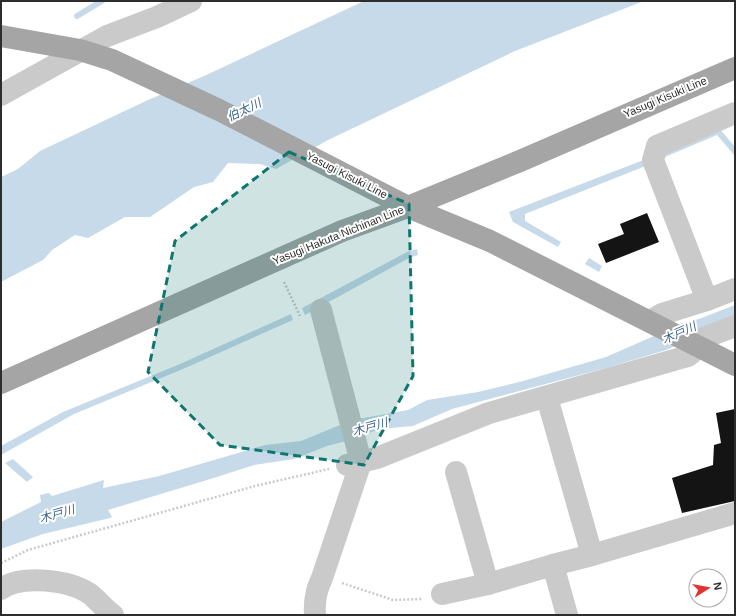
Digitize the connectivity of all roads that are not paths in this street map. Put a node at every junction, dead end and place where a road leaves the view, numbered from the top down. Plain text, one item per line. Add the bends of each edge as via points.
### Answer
1 (191, 1) edge
2 (1, 36) edge
3 (80, 50) junction
4 (735, 68) edge
5 (1, 96) edge
6 (735, 113) edge
7 (408, 206) junction
8 (735, 289) edge
9 (707, 300) junction
10 (320, 310) dead end
11 (654, 323) junction
12 (735, 326) edge
13 (692, 344) junction
14 (735, 365) edge
15 (1, 383) edge
16 (550, 408) dead end
17 (356, 461) junction
18 (456, 472) dead end
19 (735, 513) edge
20 (592, 555) junction
21 (553, 566) junction
22 (488, 584) junction
23 (1, 589) edge
24 (442, 594) road end
25 (112, 615) edge
26 (315, 615) edge
27 (567, 615) edge

1 - 3 street
2 - 3 main road, Yasugi Kisuki Line
3 - 5 street
3 - 7 main road, Yasugi Kisuki Line via 112,60 219,110
4 - 7 main road, Yasugi Kisuki Line via 520,161
6 - 9 street via 657,146 653,160
7 - 11 main road, Yasugi Hakuta Nichinan Line via 490,241
7 - 15 main road, Yasugi Hakuta Nichinan Line via 342,231
8 - 9 street
9 - 11 street via 662,314
10 - 17 street via 348,407
11 - 13 main road, Yasugi Hakuta Nichinan Line
12 - 13 street
13 - 14 main road, Yasugi Hakuta Nichinan Line
13 - 17 street via 688,356 489,413 377,458
16 - 20 street
17 - 26 street via 318,586 314,604
18 - 22 street
19 - 20 street
20 - 21 street
21 - 22 street
21 - 27 street
22 - 24 street
23 - 25 street via 32,579 72,585 90,594

